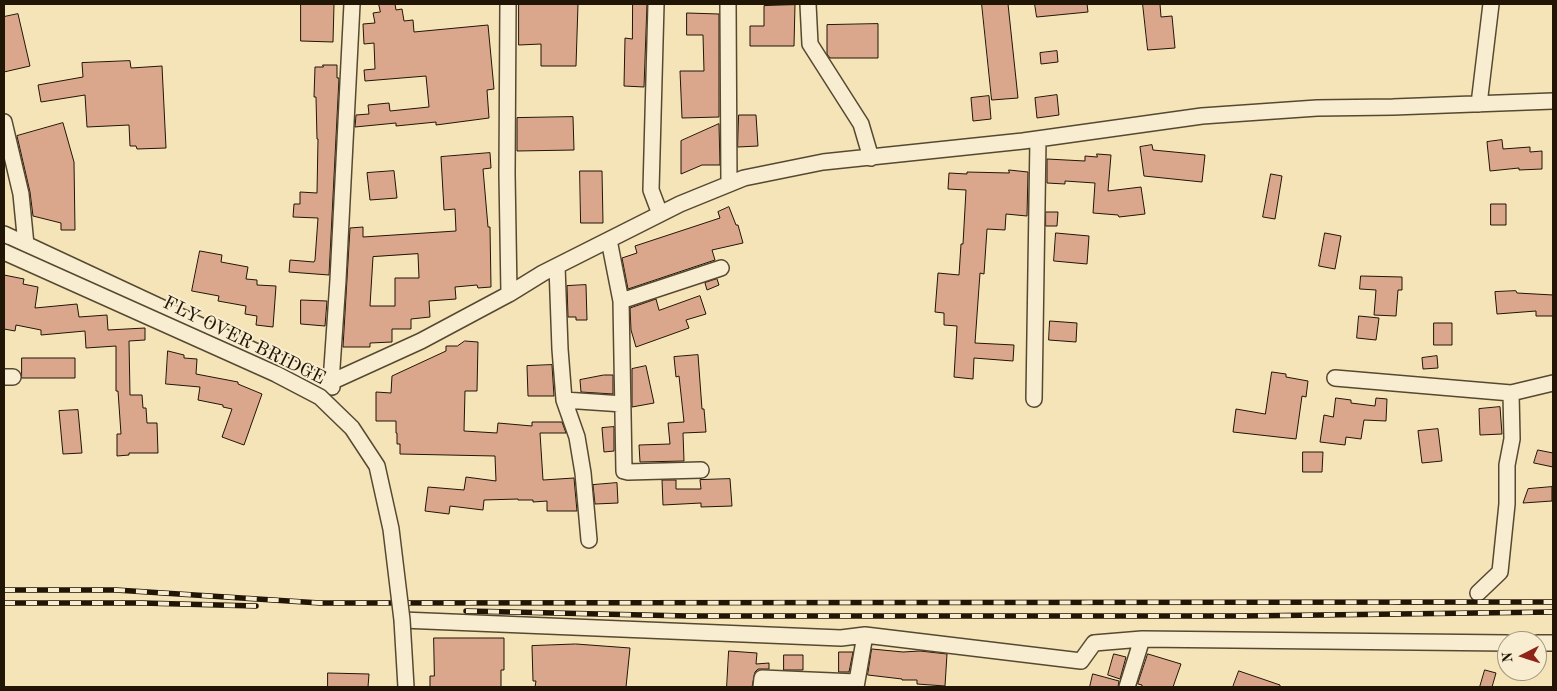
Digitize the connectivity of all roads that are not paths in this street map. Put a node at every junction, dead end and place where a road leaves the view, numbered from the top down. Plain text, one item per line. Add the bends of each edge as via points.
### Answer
1 (352, 4) edge
2 (508, 4) edge
3 (656, 4) edge
4 (728, 4) edge
5 (808, 4) edge
6 (1491, 4) edge
7 (1553, 101) edge
8 (1479, 104) junction
9 (4, 122) edge
10 (1038, 139) junction
11 (871, 158) junction
12 (729, 184) junction
13 (660, 214) junction
14 (4, 234) edge
15 (609, 240) junction
16 (26, 245) junction
17 (4, 252) edge
18 (557, 266) junction
19 (720, 268) dead end
20 (509, 294) junction
21 (621, 301) junction
22 (1335, 378) dead end
23 (331, 382) junction
24 (1553, 383) edge
25 (1511, 394) junction
26 (1034, 399) dead end
27 (564, 400) junction
28 (623, 404) junction
29 (701, 470) dead end
30 (589, 540) dead end
31 (1478, 593) dead end
32 (402, 620) junction
33 (865, 635) junction
34 (1142, 639) junction
35 (1497, 643) edge
36 (856, 685) edge
37 (406, 687) edge
38 (761, 687) edge
39 (1127, 687) edge

1 - 23 street
2 - 20 street
3 - 13 street via 651,190
4 - 12 street
5 - 11 street via 810,44 861,124
6 - 8 street
7 - 8 street
8 - 10 street via 1317,108 1202,116
9 - 16 street via 21,194
10 - 11 street
10 - 26 street
11 - 12 street via 823,162
12 - 13 street
13 - 15 street
14 - 16 street
15 - 18 street
15 - 21 street
16 - 23 street via 332,387
17 - 32 street, FLY OVER BRIDGE, bridge via 276,374 320,397 352,428 377,466 391,529
18 - 20 street
18 - 27 street
19 - 21 street
20 - 23 street
21 - 28 street
22 - 25 street
24 - 25 street
25 - 31 street via 1512,439 1507,465 1507,504 1500,572
27 - 28 street
27 - 30 street via 577,437 584,473
28 - 29 street via 624,471
32 - 33 street via 841,638
32 - 37 street, FLY OVER BRIDGE, bridge
33 - 34 street via 1082,661 1094,643
33 - 36 street
34 - 35 street
34 - 39 street
36 - 38 street via 762,678

